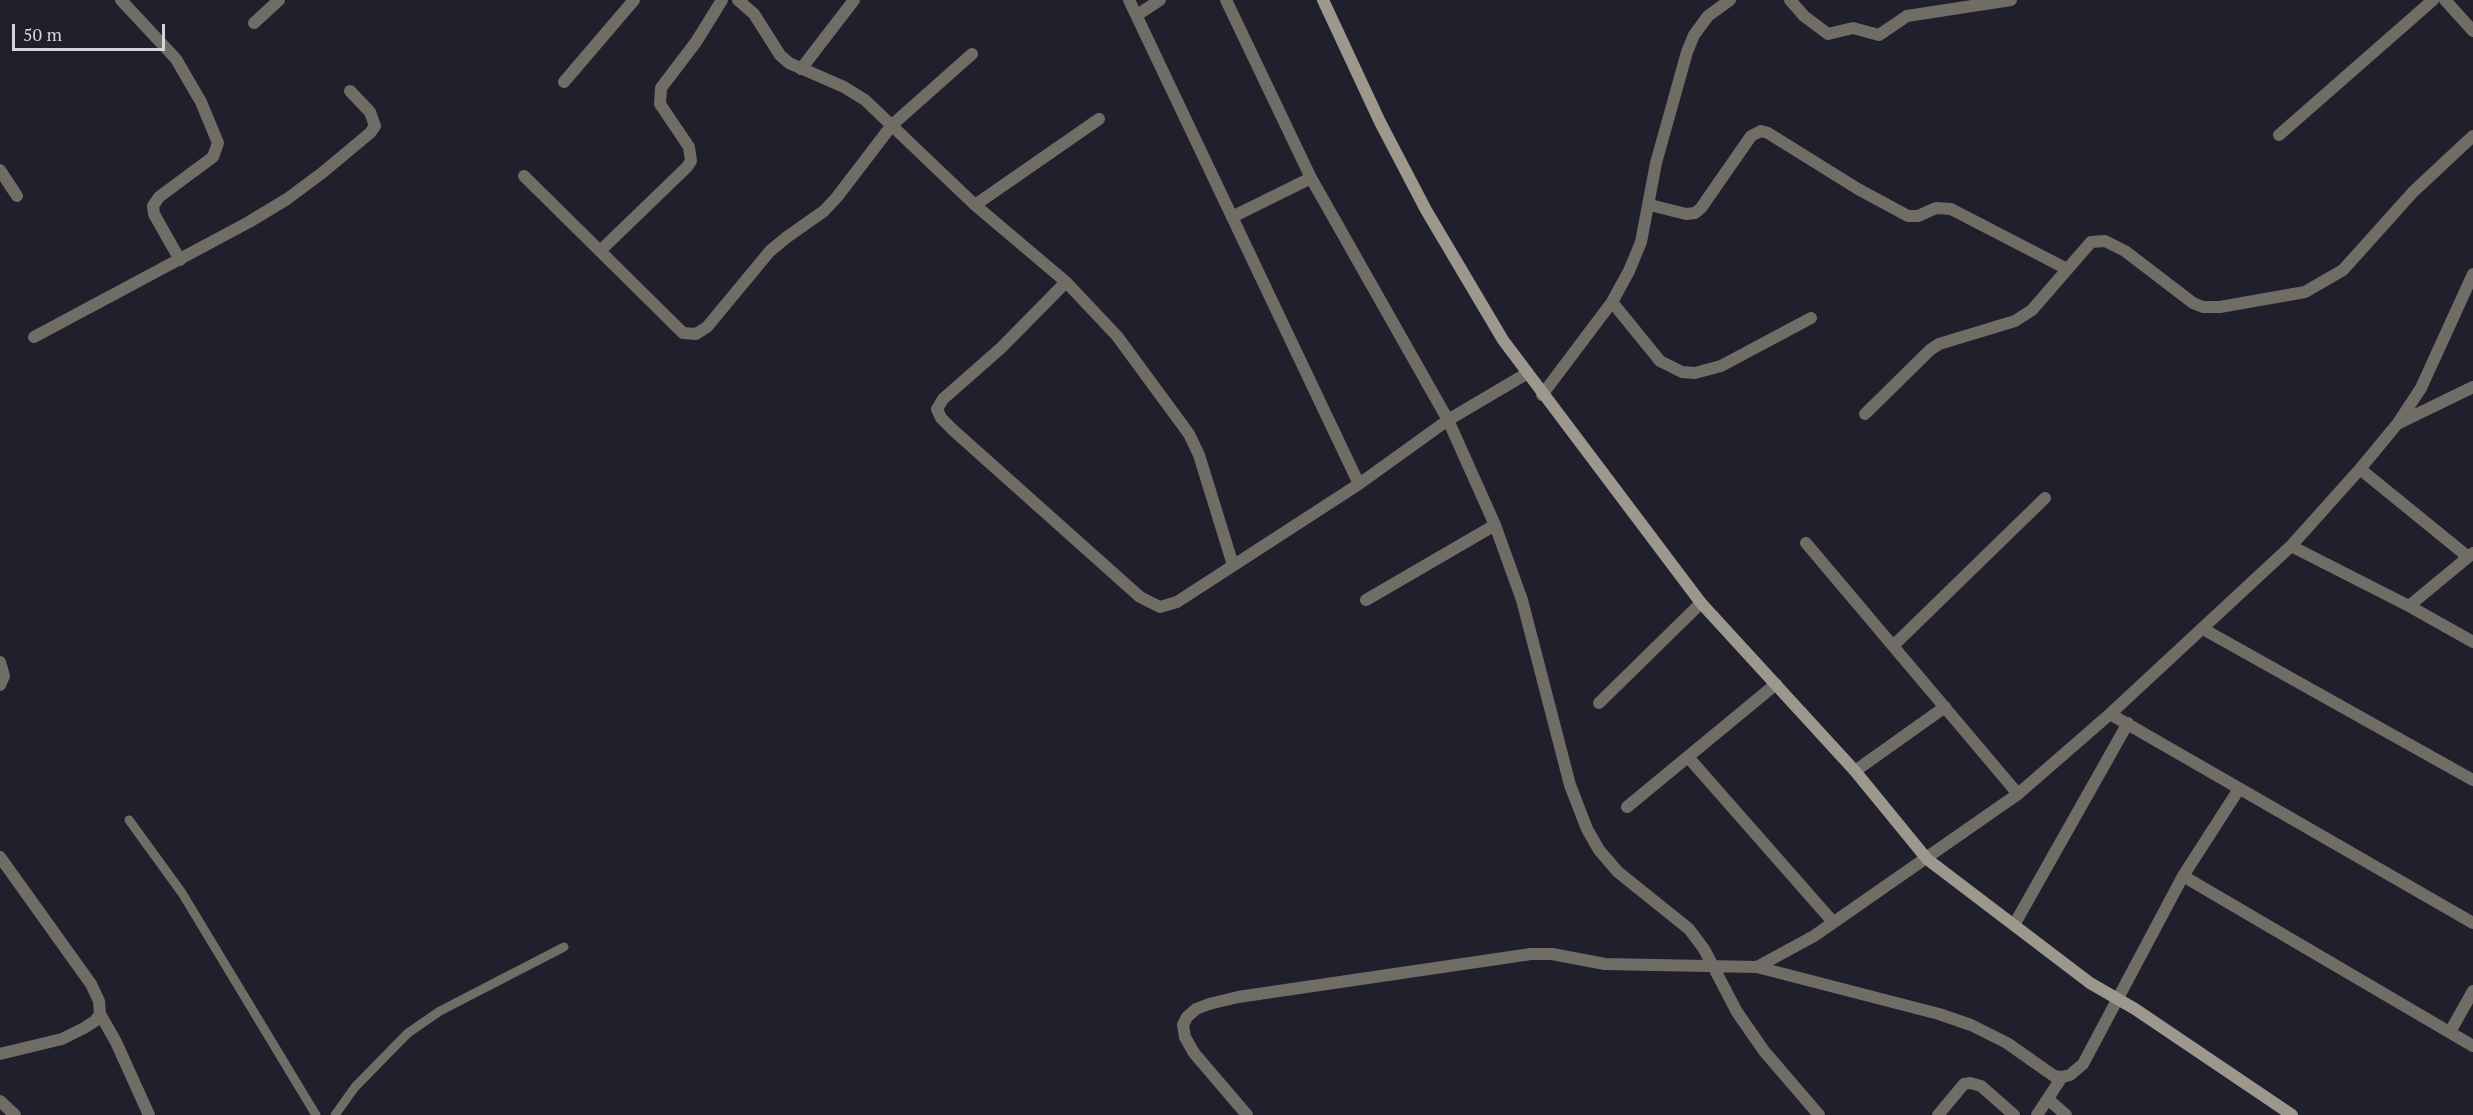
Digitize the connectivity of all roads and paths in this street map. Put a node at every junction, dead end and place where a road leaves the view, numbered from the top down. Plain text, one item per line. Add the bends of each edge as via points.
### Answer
1 (122, 0) edge
2 (279, 0) edge
3 (634, 0) edge
4 (722, 0) edge
5 (738, 0) edge
6 (854, 0) edge
7 (1129, 0) edge
8 (1160, 0) edge
9 (1226, 0) edge
10 (1323, 0) edge
11 (1730, 0) edge
12 (1791, 0) edge
13 (2011, 0) edge
14 (2433, 0) edge
15 (2445, 0) edge
16 (1137, 15) junction
17 (254, 23) dead end
18 (2473, 31) edge
19 (972, 54) dead end
20 (801, 69) junction
21 (564, 82) dead end
22 (350, 91) dead end
23 (1099, 119) dead end
24 (892, 125) junction
25 (2278, 135) dead end
26 (2473, 136) edge
27 (0, 170) edge
28 (524, 176) dead end
29 (1311, 178) junction
30 (17, 196) dead end
31 (975, 206) junction
32 (1650, 206) junction
33 (1232, 217) junction
34 (600, 251) junction
35 (180, 260) junction
36 (2067, 268) junction
37 (2473, 274) edge
38 (1066, 282) junction
39 (1612, 302) junction
40 (1811, 318) dead end
41 (34, 337) dead end
42 (1526, 374) junction
43 (2473, 387) edge
44 (1542, 395) junction
45 (1865, 414) dead end
46 (1448, 420) junction
47 (2397, 423) junction
48 (2360, 469) junction
49 (1359, 483) junction
50 (2045, 498) dead end
51 (1495, 525) junction
52 (1806, 543) dead end
53 (2291, 546) junction
54 (2470, 554) edge
55 (1233, 565) junction
56 (1366, 600) dead end
57 (1701, 603) junction
58 (2409, 606) junction
59 (2204, 629) junction
60 (2473, 642) edge
61 (1893, 646) junction
62 (0, 662) edge
63 (1776, 684) junction
64 (0, 685) edge
65 (1599, 703) dead end
66 (1945, 707) junction
67 (2110, 714) junction
68 (2128, 723) junction
69 (1688, 757) junction
70 (1855, 771) junction
71 (2473, 780) edge
72 (2239, 789) junction
73 (2018, 794) junction
74 (1627, 807) dead end
75 (129, 820) dead end
76 (0, 856) edge
77 (1927, 859) junction
78 (2183, 876) junction
79 (1833, 922) junction
80 (2473, 923) edge
81 (2013, 925) junction
82 (564, 947) dead end
83 (1712, 966) junction
84 (1757, 967) junction
85 (2473, 991) edge
86 (2115, 1000) junction
87 (100, 1014) junction
88 (2450, 1032) junction
89 (2473, 1046) edge
90 (0, 1054) edge
91 (2062, 1077) junction
92 (2049, 1100) junction
93 (0, 1101) edge
94 (15, 1115) edge
95 (149, 1115) edge
96 (316, 1115) edge
97 (335, 1115) edge
98 (1247, 1115) edge
99 (1819, 1115) edge
100 (1938, 1115) edge
101 (2014, 1115) edge
102 (2037, 1115) edge
103 (2066, 1115) edge
104 (2292, 1115) edge

1 - 35 street via 176,59 216,137 218,148 213,156 159,197 153,206
2 - 17 street
3 - 21 street
4 - 34 street via 661,88 660,104 689,147 691,161
5 - 20 street via 754,14 780,55
6 - 20 street
7 - 16 street
8 - 16 street
9 - 29 street
10 - 42 street via 1421,200
11 - 32 street via 1708,15 1687,52 1656,163
12 - 13 street via 1828,34 1853,28 1879,35 1907,16
14 - 25 street
15 - 18 street
16 - 33 street
19 - 24 street
20 - 24 street via 865,100
22 - 35 street via 374,119 370,133 287,199
23 - 31 street
24 - 31 street
24 - 34 street via 831,204 770,251 707,327 696,334 683,333
26 - 36 street via 2419,186 2343,270 2305,292 2203,307 2125,251 2098,240
27 - 30 street
28 - 34 street
29 - 33 street
29 - 46 street
31 - 38 street
32 - 36 street via 1695,213 1751,136 1761,131 1908,216 1936,208 1951,210
32 - 39 street via 1641,242
33 - 49 street
35 - 41 street
36 - 45 street via 2024,316 1951,339 1930,350
37 - 47 street via 2421,388
38 - 55 street via 1117,336 1188,434 1203,466
38 - 55 street via 1001,348 943,399 937,409 941,418 1150,603 1160,607 1178,602
39 - 40 street via 1660,361 1682,372 1721,366
39 - 44 street
42 - 44 street
42 - 46 street
43 - 47 street
44 - 57 street
46 - 49 street
46 - 51 street
47 - 48 street
48 - 53 street
48 - 54 street
49 - 55 street
50 - 61 street
51 - 56 street
51 - 83 street via 1522,600 1569,784 1587,829 1618,872 1689,929
52 - 61 street
53 - 58 street
53 - 59 street
54 - 58 street
57 - 63 street
57 - 65 street
58 - 60 street
59 - 67 street
59 - 71 street
61 - 66 street
62 - 64 street via 4,676
63 - 69 street
63 - 70 street
66 - 70 street
66 - 73 street
67 - 68 street
67 - 73 street
68 - 72 street
68 - 81 street
69 - 74 street
69 - 79 street
70 - 77 street
72 - 78 street
72 - 80 street
73 - 77 street
75 - 96 lane via 182,893
76 - 87 street via 91,984 99,1000
77 - 79 street
77 - 81 street
78 - 86 street
78 - 88 street
79 - 84 street
81 - 86 street
82 - 97 lane via 440,1011 408,1033 355,1087
83 - 84 street
83 - 98 street via 1605,964 1531,954 1238,997 1196,1009 1183,1025 1185,1037
83 - 99 street via 1764,1051
84 - 91 street via 1971,1025 2007,1043 2054,1076
85 - 88 street
86 - 91 street via 2083,1064
86 - 104 street via 2135,1009
87 - 90 street via 95,1021 62,1039
87 - 95 street
88 - 89 street
91 - 92 street
92 - 102 street
92 - 103 street
93 - 94 street
100 - 101 street via 1964,1084 1970,1083 1981,1086

